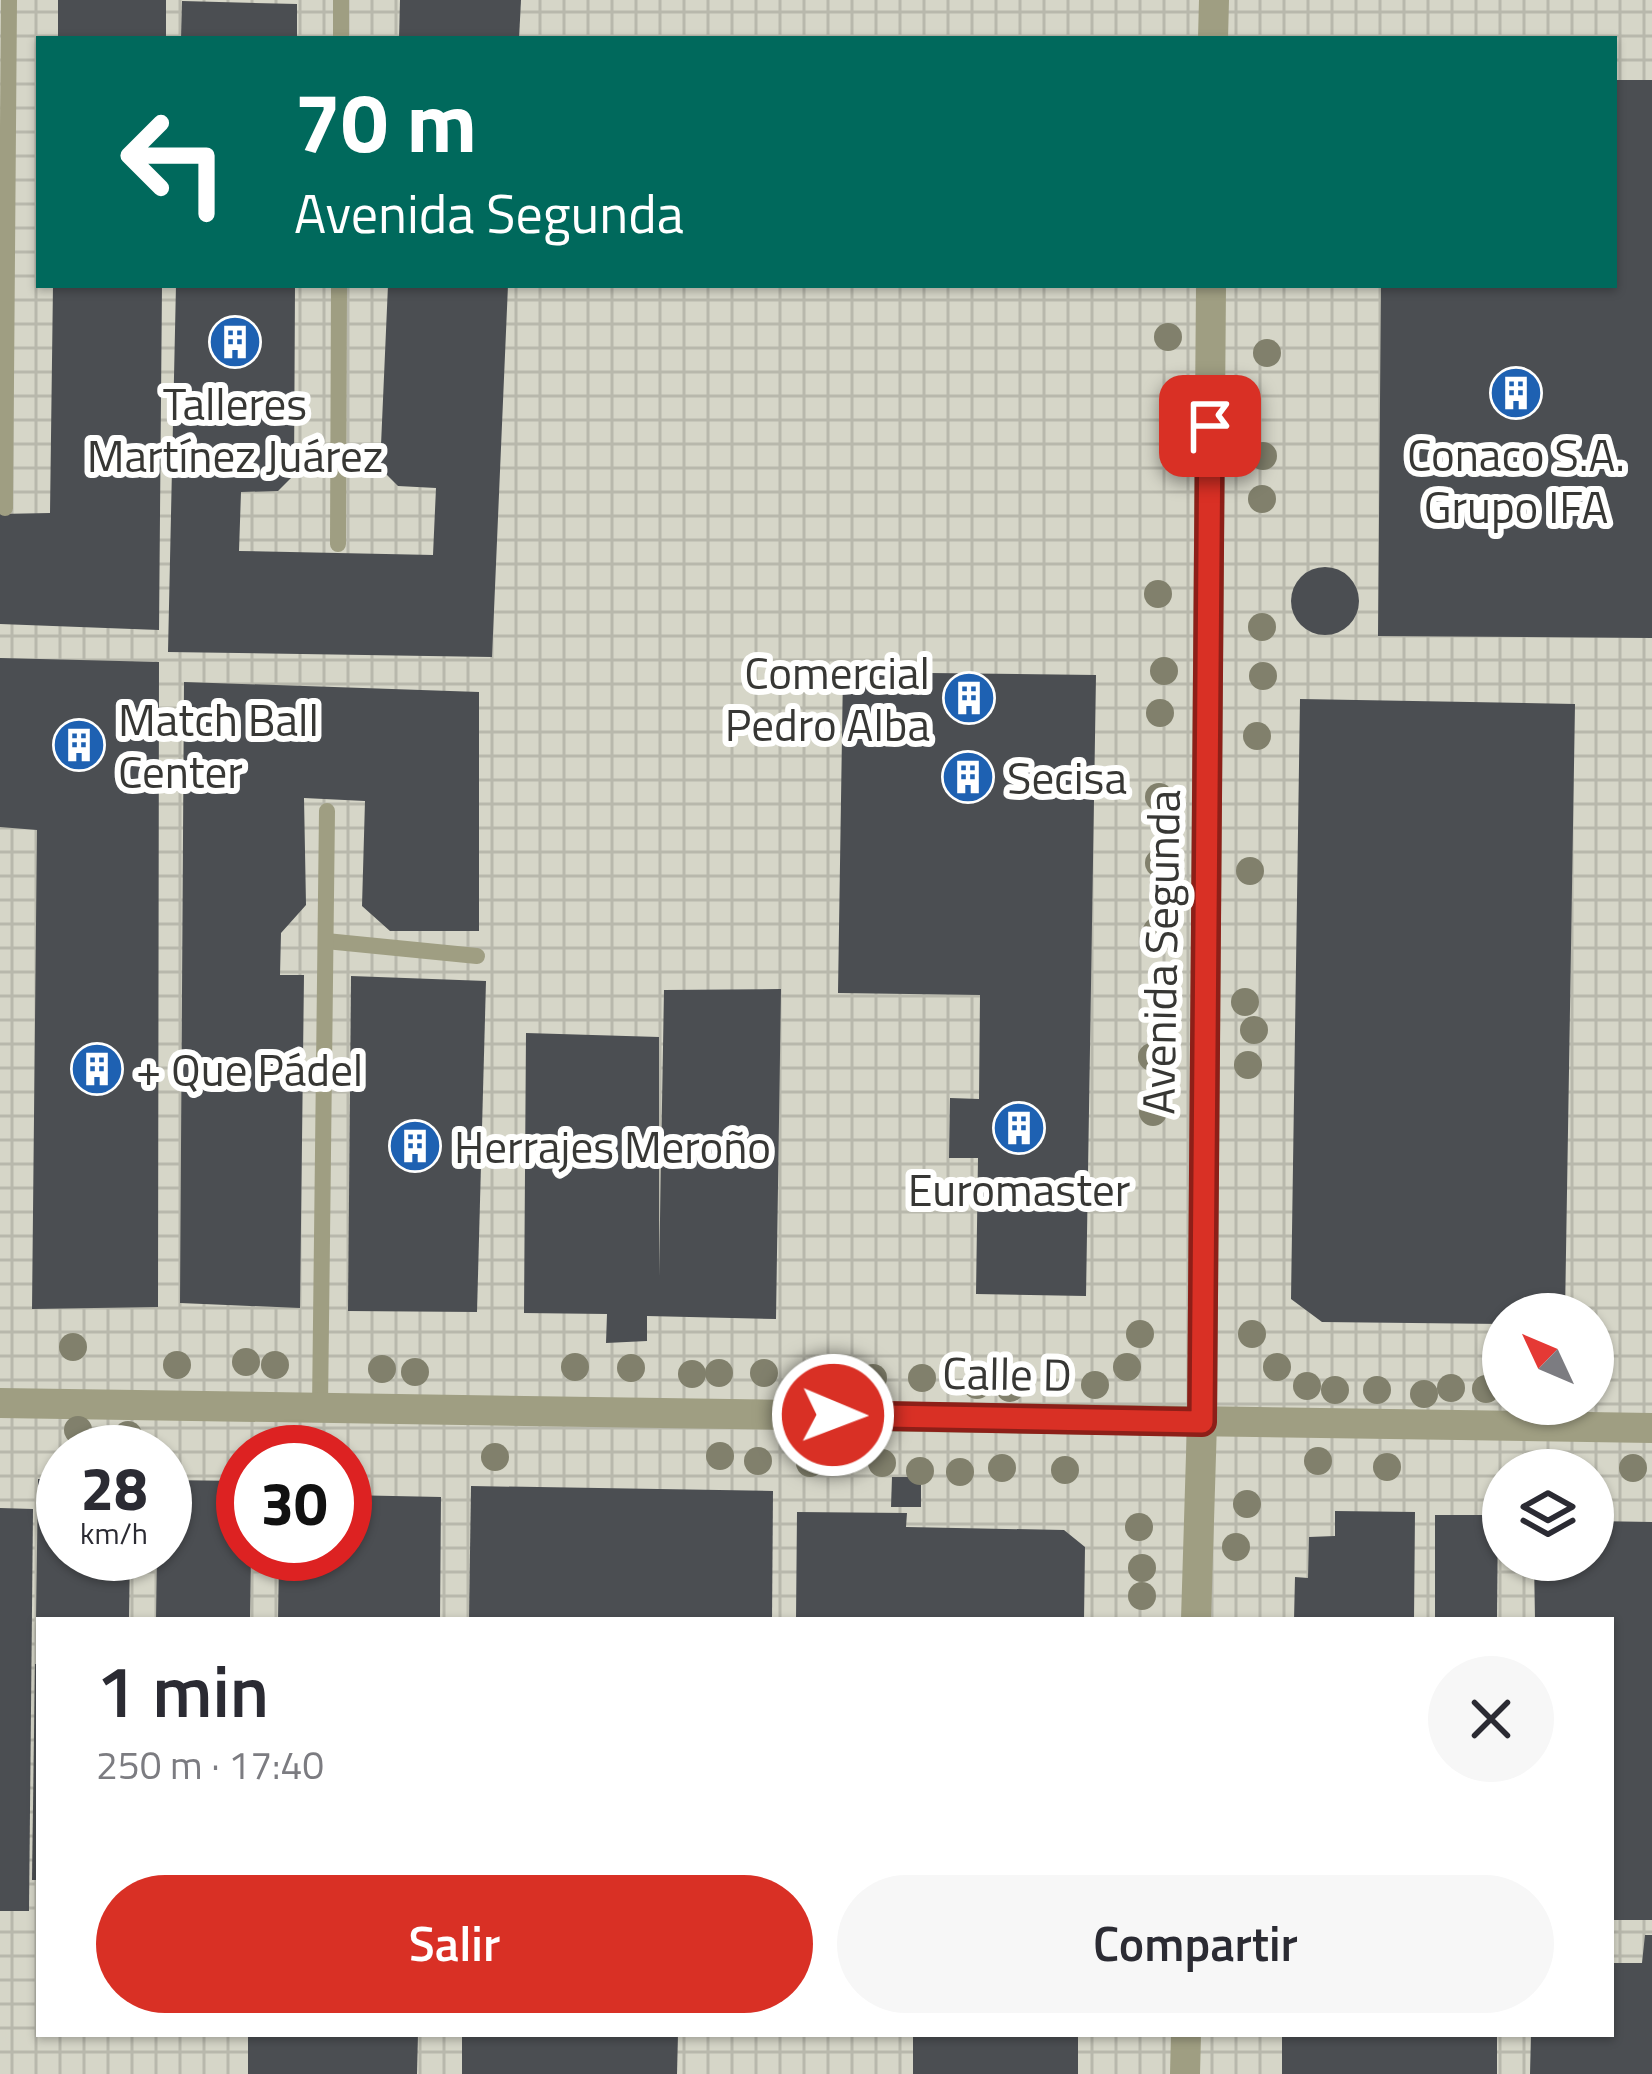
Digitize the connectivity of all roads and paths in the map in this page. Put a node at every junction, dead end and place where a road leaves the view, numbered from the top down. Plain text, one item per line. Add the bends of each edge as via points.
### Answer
1 (10, 0) edge
2 (341, 0) edge
3 (1214, 0) edge
4 (341, 36) edge
5 (1214, 36) edge
6 (340, 288) edge
7 (1211, 288) edge
8 (5, 508) dead end
9 (338, 544) dead end
10 (328, 811) dead end
11 (326, 941) junction
12 (477, 956) dead end
13 (0, 1403) edge
14 (320, 1408) junction
15 (1202, 1422) junction
16 (1652, 1428) edge
17 (1196, 1617) edge
18 (1186, 2037) edge
19 (1185, 2074) edge

1 - 8 lane
2 - 4 lane
3 - 5 street
6 - 9 lane
7 - 15 street, Avenida Segunda
10 - 11 lane
11 - 12 lane
11 - 14 lane
13 - 14 street, Calle D
14 - 15 street, Calle D
15 - 16 street, Calle D
15 - 17 street, Avenida Segunda
18 - 19 street

